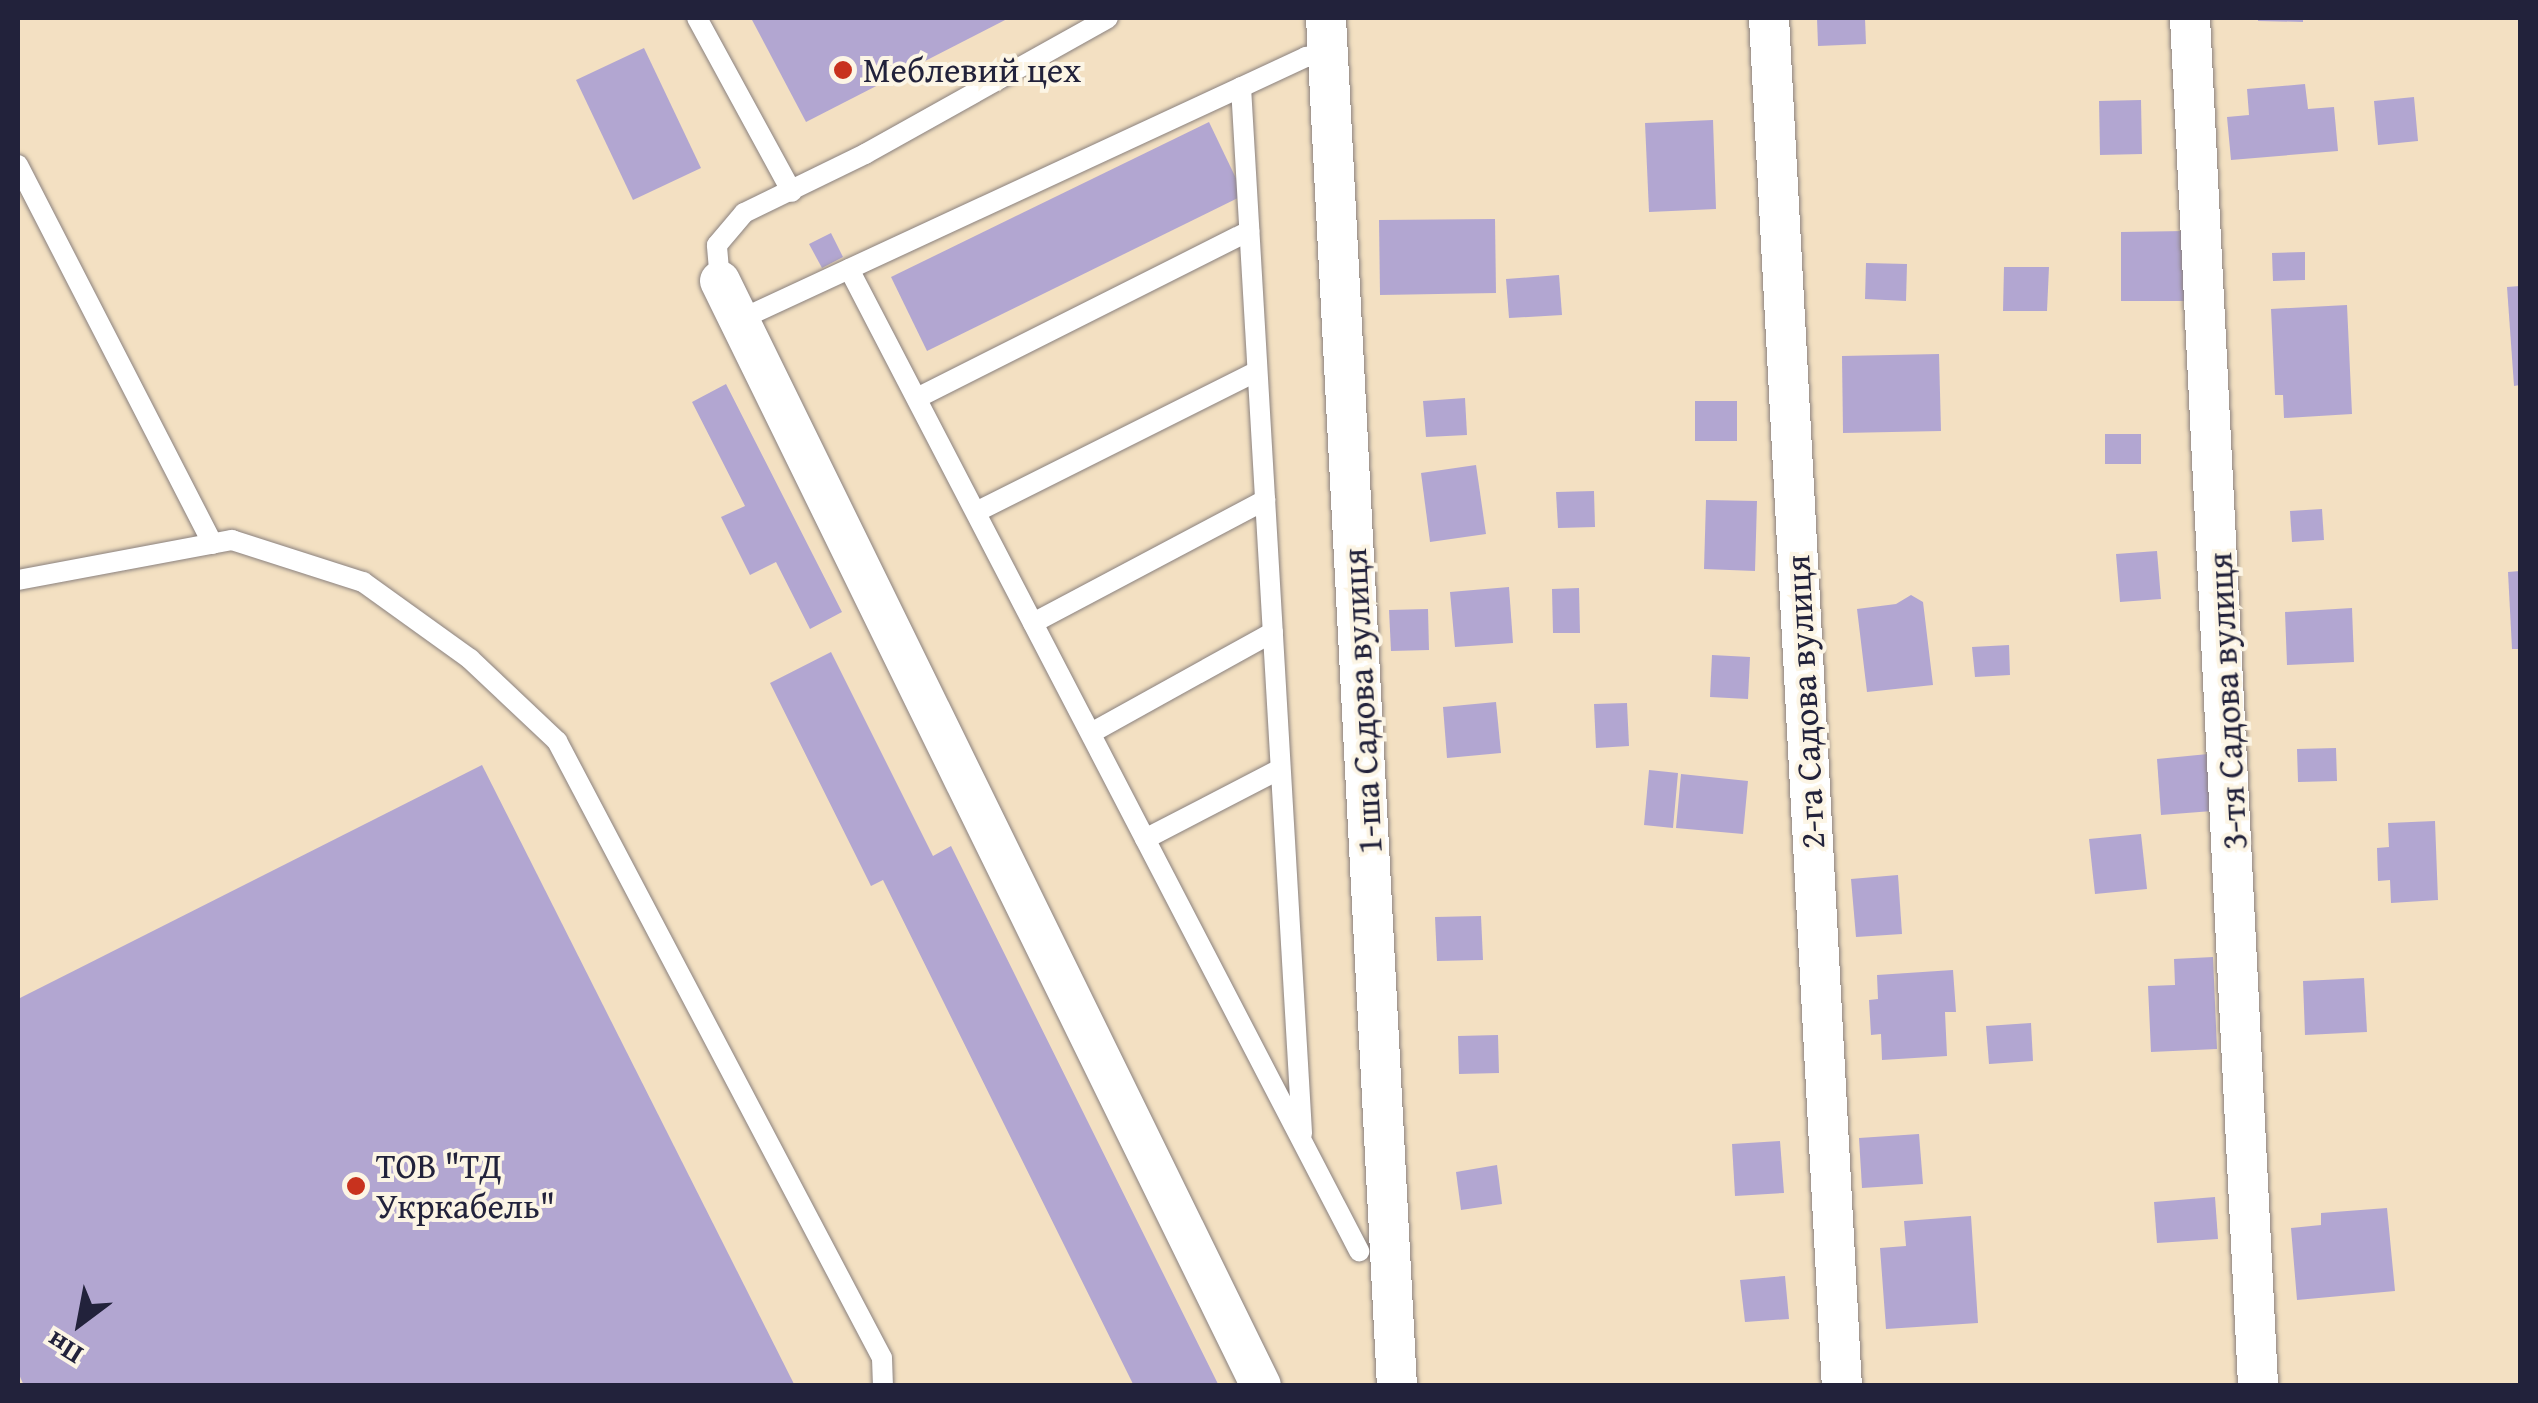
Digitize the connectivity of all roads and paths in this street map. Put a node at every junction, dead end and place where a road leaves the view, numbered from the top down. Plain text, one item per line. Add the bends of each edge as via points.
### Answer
1 (697, 18) edge
2 (1108, 18) edge
3 (1769, 18) edge
4 (2190, 18) edge
5 (1327, 36) edge
6 (1241, 87) junction
7 (18, 166) edge
8 (792, 192) junction
9 (1249, 231) junction
10 (849, 269) junction
11 (720, 281) joint
12 (739, 320) junction
13 (1258, 372) junction
14 (917, 398) junction
15 (1265, 500) junction
16 (976, 512) junction
17 (213, 544) junction
18 (18, 580) edge
19 (1033, 623) junction
20 (1273, 632) junction
21 (1091, 733) junction
22 (1280, 769) junction
23 (1145, 838) junction
24 (1302, 1140) junction
25 (1360, 1251) dead end
26 (882, 1386) edge
27 (1261, 1386) edge
28 (1397, 1386) edge
29 (1842, 1386) edge
30 (2258, 1386) edge

1 - 8 lane
2 - 8 lane
3 - 29 street, 2-га Садова вулиця
4 - 30 street, 3-тя Садова вулиця
5 - 6 lane
5 - 28 street, 1-ша Садова вулиця
6 - 9 lane
6 - 10 lane
7 - 17 lane
8 - 11 lane via 727,226 715,257
9 - 13 lane
9 - 14 lane
10 - 12 lane
10 - 14 lane
11 - 12 street
12 - 27 street
13 - 15 lane
13 - 16 lane
14 - 16 lane
15 - 19 lane
15 - 20 lane
16 - 19 lane
17 - 18 lane
17 - 26 lane via 232,540 363,582 470,658 556,741 882,1358
19 - 21 lane
20 - 21 lane
20 - 22 lane
21 - 23 lane
22 - 23 lane
22 - 24 lane
23 - 24 lane
24 - 25 lane

